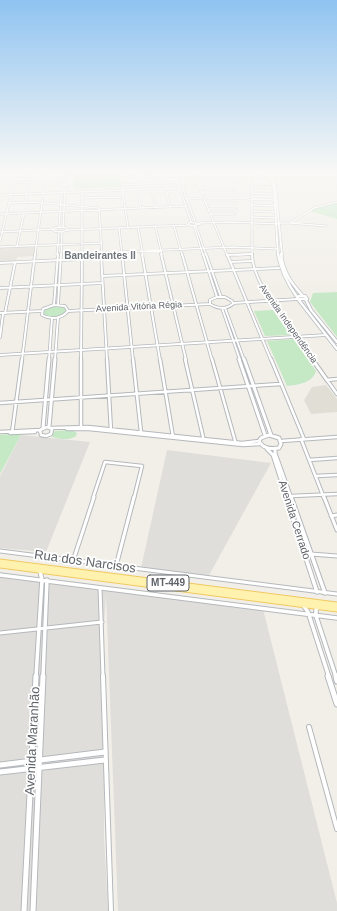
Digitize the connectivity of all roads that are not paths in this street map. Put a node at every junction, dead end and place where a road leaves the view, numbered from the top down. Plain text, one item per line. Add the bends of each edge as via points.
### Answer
1 (6, 216) edge
2 (23, 216) edge
3 (41, 216) edge
4 (60, 216) edge
5 (64, 216) edge
6 (82, 216) edge
7 (99, 216) edge
8 (126, 216) edge
9 (190, 216) edge
10 (192, 216) edge
11 (211, 216) edge
12 (277, 216) edge
13 (302, 216) edge
14 (252, 217) joint
15 (275, 218) joint
16 (192, 222) junction
17 (195, 222) junction
18 (214, 223) junction
19 (252, 223) junction
20 (290, 223) junction
21 (188, 224) junction
22 (200, 224) junction
23 (277, 224) junction
24 (155, 226) junction
25 (174, 226) junction
26 (195, 226) junction
27 (326, 226) dead end
28 (59, 227) junction
29 (63, 227) junction
30 (128, 227) junction
31 (138, 227) junction
32 (100, 228) junction
33 (119, 228) junction
34 (67, 229) junction
35 (82, 229) junction
36 (54, 230) junction
37 (39, 231) junction
38 (1, 232) edge
39 (20, 232) junction
40 (58, 232) junction
41 (62, 232) junction
42 (0, 241) edge
43 (101, 243) junction
44 (58, 244) junction
45 (62, 244) junction
46 (82, 244) junction
47 (37, 245) junction
48 (17, 246) junction
49 (0, 247) edge
50 (224, 247) junction
51 (251, 247) junction
52 (201, 248) junction
53 (204, 248) junction
54 (277, 248) junction
55 (180, 249) junction
56 (161, 250) junction
57 (142, 251) junction
58 (122, 252) junction
59 (101, 253) junction
60 (252, 254) junction
61 (227, 255) junction
62 (102, 258) junction
63 (82, 259) junction
64 (57, 260) junction
65 (61, 260) junction
66 (252, 261) junction
67 (35, 262) junction
68 (230, 262) junction
69 (0, 263) edge
70 (15, 263) junction
71 (254, 268) junction
72 (280, 268) junction
73 (234, 269) junction
74 (212, 270) junction
75 (208, 271) junction
76 (187, 272) junction
77 (166, 273) junction
78 (146, 274) junction
79 (124, 275) junction
80 (102, 276) junction
81 (102, 283) junction
82 (82, 284) junction
83 (57, 285) junction
84 (32, 286) junction
85 (10, 287) junction
86 (0, 288) edge
87 (302, 296) junction
88 (217, 297) junction
89 (221, 297) junction
90 (297, 298) junction
91 (269, 300) junction
92 (306, 300) junction
93 (247, 301) junction
94 (233, 302) junction
95 (210, 303) junction
96 (196, 304) junction
97 (54, 305) junction
98 (58, 305) junction
99 (173, 305) junction
100 (150, 306) junction
101 (128, 307) junction
102 (223, 308) junction
103 (104, 309) junction
104 (82, 310) junction
105 (68, 311) junction
106 (42, 312) junction
107 (28, 313) junction
108 (0, 314) edge
109 (4, 314) junction
110 (52, 318) junction
111 (58, 318) junction
112 (326, 335) junction
113 (0, 337) edge
114 (296, 337) junction
115 (262, 339) junction
116 (235, 340) junction
117 (206, 342) junction
118 (337, 342) edge
119 (182, 344) junction
120 (157, 345) junction
121 (132, 347) junction
122 (106, 348) junction
123 (337, 349) edge
124 (82, 350) junction
125 (55, 351) junction
126 (49, 352) junction
127 (22, 353) junction
128 (0, 355) edge
129 (337, 379) edge
130 (327, 380) junction
131 (280, 384) junction
132 (248, 386) junction
133 (253, 386) junction
134 (219, 388) junction
135 (192, 390) junction
136 (165, 392) junction
137 (137, 394) junction
138 (337, 394) edge
139 (108, 395) junction
140 (82, 397) junction
141 (51, 399) junction
142 (46, 400) junction
143 (16, 402) junction
144 (0, 403) edge
145 (81, 426) junction
146 (51, 429) junction
147 (41, 430) junction
148 (111, 430) junction
149 (12, 432) junction
150 (0, 433) edge
151 (141, 433) junction
152 (265, 435) junction
153 (271, 435) junction
154 (172, 436) junction
155 (337, 437) edge
156 (302, 439) junction
157 (203, 440) junction
158 (281, 441) junction
159 (235, 443) junction
160 (259, 443) junction
161 (267, 449) junction
162 (275, 449) junction
163 (337, 458) edge
164 (309, 460) junction
165 (337, 475) edge
166 (316, 476) junction
167 (337, 494) edge
168 (323, 495) junction
169 (291, 496) junction
170 (337, 515) edge
171 (332, 516) junction
172 (337, 530) edge
173 (0, 551) edge
174 (311, 554) junction
175 (337, 556) edge
176 (73, 561) junction
177 (0, 562) edge
178 (0, 565) edge
179 (116, 566) junction
180 (40, 571) junction
181 (55, 572) junction
182 (0, 575) edge
183 (45, 580) junction
184 (100, 588) junction
185 (317, 592) junction
186 (325, 593) junction
187 (337, 594) edge
188 (302, 604) junction
189 (337, 605) edge
190 (319, 606) junction
191 (337, 609) edge
192 (309, 615) junction
193 (316, 616) junction
194 (337, 618) edge
195 (102, 622) junction
196 (45, 628) junction
197 (39, 629) junction
198 (0, 633) edge
199 (337, 681) edge
200 (337, 704) edge
201 (309, 728) dead end
202 (105, 752) junction
203 (105, 760) junction
204 (31, 761) junction
205 (38, 761) junction
206 (0, 765) edge
207 (38, 768) junction
208 (31, 769) junction
209 (0, 772) edge
210 (337, 829) edge
211 (24, 911) edge
212 (33, 911) edge
213 (111, 911) edge

1 - 38 street
2 - 39 street
3 - 37 street
4 - 28 street
5 - 29 street
6 - 35 street
7 - 32 street
8 - 30 street
9 - 16 street
10 - 17 street
11 - 18 street
12 - 23 main road
13 - 20 street
14 - 15 street
14 - 19 street, Avenida Independência
15 - 23 main road
16 - 17 street
16 - 21 street
17 - 22 street
18 - 19 street
18 - 22 street
18 - 50 street
19 - 23 street
19 - 51 street, Avenida Independência
20 - 23 street
20 - 27 street
21 - 24 street
21 - 25 street
21 - 26 street
22 - 26 street
23 - 54 main road
23 - 87 main road via 284,268 290,282
24 - 25 street
24 - 30 street
24 - 31 street
24 - 56 street
25 - 55 street
26 - 52 street
26 - 53 street
28 - 29 street
28 - 36 street
29 - 34 street
30 - 31 street
30 - 32 street
30 - 33 street
31 - 57 street
32 - 33 street
32 - 35 street
32 - 43 street
33 - 58 street
34 - 35 street
34 - 41 street
35 - 46 street
36 - 37 street
36 - 40 street
37 - 39 street
37 - 47 street
38 - 39 street
38 - 42 street
39 - 48 street
40 - 41 street
40 - 44 street
41 - 45 street
43 - 46 street
43 - 59 street
44 - 45 street
44 - 47 street
44 - 64 street
45 - 46 street
45 - 65 street
46 - 63 street
47 - 48 street
47 - 67 street
48 - 49 street
50 - 51 street
50 - 53 street
50 - 61 street
51 - 54 street
51 - 60 street, Avenida Independência
52 - 53 street
52 - 55 street
52 - 75 street
53 - 74 street
54 - 72 main road
55 - 56 street
55 - 76 street
56 - 57 street
56 - 77 street
57 - 58 street
57 - 78 street
58 - 59 street
58 - 79 street
59 - 62 street
60 - 61 street
60 - 66 street, Avenida Independência
61 - 68 street
62 - 63 street
62 - 80 street
63 - 65 street
63 - 82 street
64 - 65 street
64 - 67 street
64 - 83 street
65 - 83 street
66 - 68 street
66 - 71 street, Avenida Independência
67 - 70 street
67 - 84 street
68 - 73 street
69 - 70 street
70 - 85 street
71 - 72 street
71 - 73 street
71 - 91 street, Avenida Independência
72 - 90 main road via 286,284
73 - 74 street
73 - 93 street
74 - 75 street
74 - 89 street
75 - 76 street
75 - 88 street
76 - 77 street
76 - 96 street
77 - 78 street
77 - 99 street
78 - 79 street
78 - 100 street
79 - 80 street
79 - 101 street
80 - 81 street
81 - 82 street
81 - 103 street
82 - 83 street
82 - 104 street
83 - 84 street
83 - 97 street
83 - 98 street
84 - 85 street
84 - 107 street
85 - 86 street
85 - 109 street
87 - 90 main road
87 - 92 main road via 306,297
88 - 89 street
88 - 95 street
89 - 94 street
90 - 91 street
90 - 92 main road
90 - 112 main road
91 - 93 street
91 - 114 street, Avenida Independência
92 - 118 main road
93 - 94 street
93 - 115 street
94 - 102 street via 232,306
95 - 96 street, Avenida Vitória Régia
95 - 102 street, Avenida Vitória Régia
96 - 99 street, Avenida Vitória Régia
96 - 117 street
97 - 98 street
97 - 106 street
98 - 105 street via 65,306
99 - 100 street, Avenida Vitória Régia
99 - 119 street
100 - 101 street, Avenida Vitória Régia
100 - 120 street
101 - 103 street, Avenida Vitória Régia
101 - 121 street
102 - 116 street
103 - 104 street, Avenida Vitória Régia
103 - 122 street
104 - 105 street, Avenida Vitória Régia
104 - 124 street
105 - 111 street
106 - 107 street
106 - 110 street via 44,316
107 - 109 street
107 - 127 street
108 - 109 street
109 - 113 street
110 - 111 street
110 - 126 street
111 - 125 street
112 - 114 street
112 - 123 main road
114 - 115 street
114 - 130 street, Avenida Independência
115 - 116 street
115 - 131 street
116 - 117 street
116 - 132 street
116 - 133 street
117 - 119 street
117 - 134 street
119 - 120 street
119 - 135 street
120 - 121 street
120 - 136 street
121 - 122 street
121 - 137 street
122 - 124 street
122 - 139 street
124 - 125 street
124 - 140 street
125 - 126 street
125 - 141 street
126 - 127 street
126 - 142 street
127 - 128 street
127 - 143 street
129 - 130 street
130 - 138 street, Avenida Independência
131 - 133 street
131 - 156 street
132 - 133 street
132 - 134 street
132 - 152 street
133 - 153 street
134 - 135 street
134 - 159 street
135 - 136 street
135 - 157 street
136 - 137 street
136 - 154 street
137 - 139 street
137 - 151 street
139 - 140 street
139 - 148 street
140 - 141 street
140 - 145 street
141 - 142 street
141 - 146 street
142 - 143 street
142 - 147 street
143 - 144 street
143 - 149 street
145 - 146 street
145 - 148 street
146 - 147 street
146 - 147 street via 51,434 46,436 41,435
146 - 148 street
147 - 149 street
148 - 151 street
149 - 150 street
151 - 154 street
152 - 153 street
152 - 160 street via 260,438
153 - 158 street
154 - 157 street
155 - 156 street
156 - 158 street
156 - 164 street
157 - 159 street
158 - 162 street via 281,445
159 - 160 street
160 - 161 street
161 - 162 street
161 - 185 street, Avenida Cerrado via 273,455
162 - 169 street, Avenida Cerrado
163 - 164 street
164 - 166 street
165 - 166 street
166 - 168 street
167 - 168 street
168 - 169 street
168 - 171 street
169 - 174 street, Avenida Cerrado
170 - 171 street
171 - 172 street
173 - 176 street, Rua dos Narcisos
174 - 175 street
174 - 186 street, Avenida Cerrado
176 - 179 street, Rua dos Narcisos
176 - 179 street via 105,462 142,466
177 - 189 main road, MT-449
178 - 180 main road, MT-449
179 - 185 street, Rua dos Narcisos
180 - 181 main road, MT-449
180 - 183 street, Avenida Maranhão
181 - 183 street
181 - 188 main road, MT-449
182 - 183 street
183 - 184 street
183 - 196 street, Avenida Maranhão
183 - 197 street, Avenida Maranhão
184 - 192 street
184 - 195 street
185 - 186 street, Rua dos Narcisos
186 - 187 street, Rua dos Narcisos
188 - 190 main road, MT-449
188 - 192 street
190 - 191 main road, MT-449
190 - 193 street
192 - 193 street
192 - 200 street
193 - 194 street
193 - 199 street
195 - 196 street
195 - 202 street
196 - 197 street
196 - 205 street, Avenida Maranhão
197 - 198 street
197 - 204 street, Avenida Maranhão
201 - 210 street
202 - 203 street
202 - 205 street
203 - 207 street
203 - 213 street
204 - 205 street
204 - 206 street
204 - 208 street, Avenida Maranhão
205 - 207 street, Avenida Maranhão
207 - 208 street
207 - 212 street, Avenida Maranhão
208 - 209 street
208 - 211 street, Avenida Maranhão

